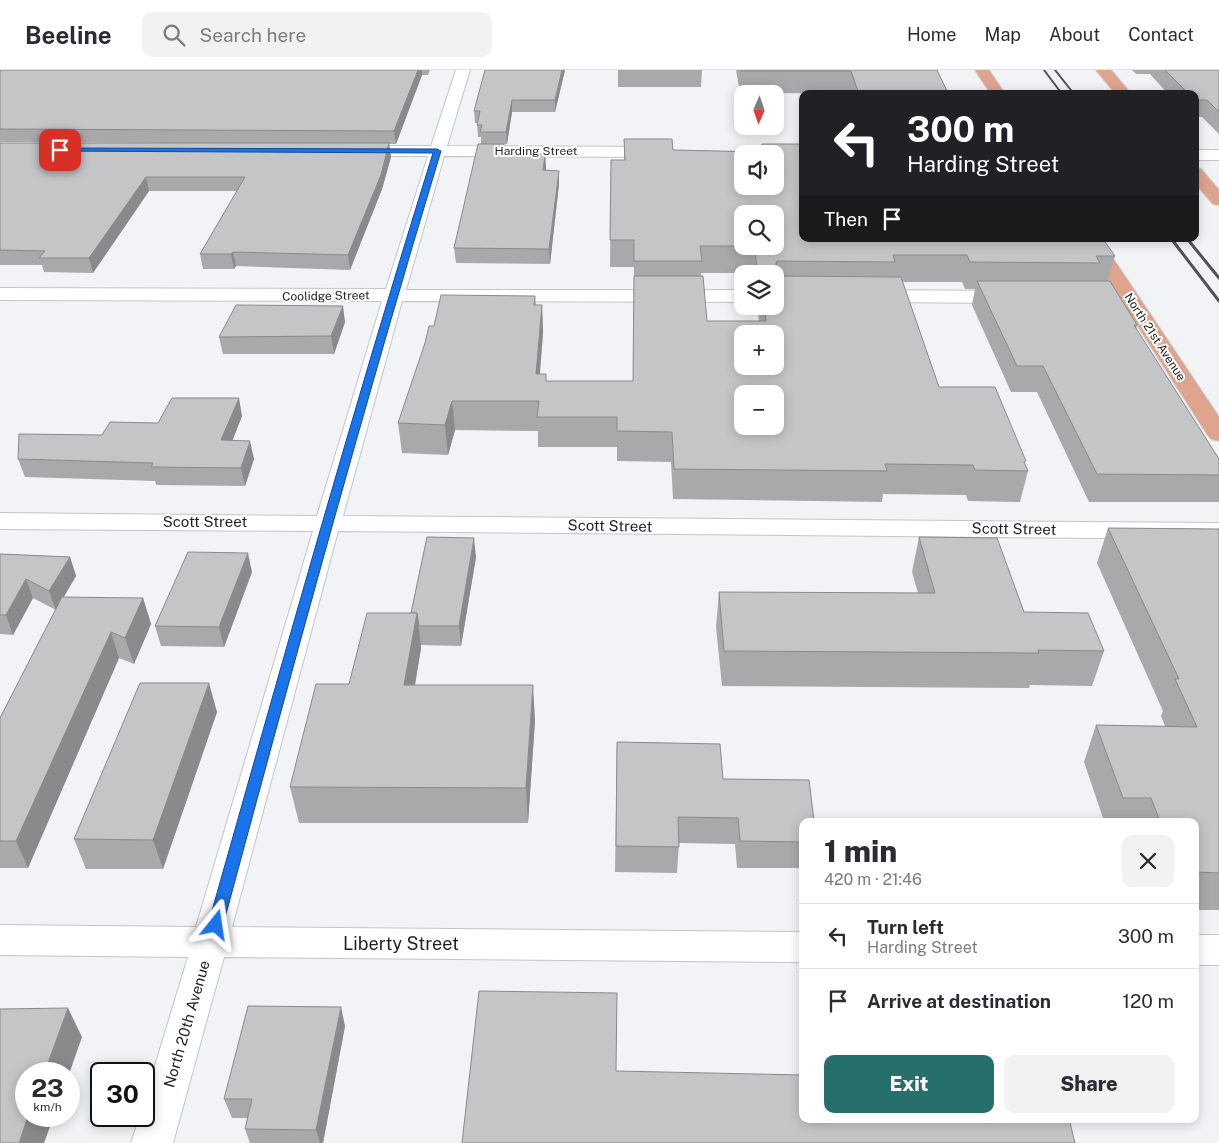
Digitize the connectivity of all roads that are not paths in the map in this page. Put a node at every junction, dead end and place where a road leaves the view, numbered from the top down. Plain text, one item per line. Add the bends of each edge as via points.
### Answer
1 (463, 70) edge
2 (982, 70) edge
3 (1103, 70) edge
4 (995, 90) edge
5 (1120, 90) edge
6 (338, 151) edge
7 (437, 151) junction
8 (679, 152) edge
9 (1199, 155) edge
10 (1219, 155) edge
11 (1199, 178) edge
12 (1219, 200) edge
13 (1092, 242) edge
14 (0, 294) edge
15 (393, 294) junction
16 (734, 296) edge
17 (852, 296) edge
18 (1034, 297) edge
19 (1219, 434) edge
20 (0, 521) edge
21 (327, 523) junction
22 (1219, 531) edge
23 (0, 940) edge
24 (211, 943) junction
25 (799, 947) edge
26 (1199, 950) edge
27 (1219, 950) edge
28 (152, 1143) edge

1 - 7 street, North 20th Avenue
2 - 4 main road
3 - 5 main road
6 - 7 street, Harding Street
7 - 8 street, Harding Street
7 - 15 street, North 20th Avenue
9 - 10 street
11 - 12 main road
13 - 19 main road, North 21st Avenue via 1119,298
14 - 15 street, Coolidge Street via 313,297
15 - 16 street, Coolidge Street
15 - 21 street, North 20th Avenue
17 - 18 street
20 - 21 street, Scott Street
21 - 22 street, Scott Street
21 - 24 street, North 20th Avenue
23 - 24 street, Liberty Street
24 - 25 street, Liberty Street
24 - 28 street, North 20th Avenue
26 - 27 street

